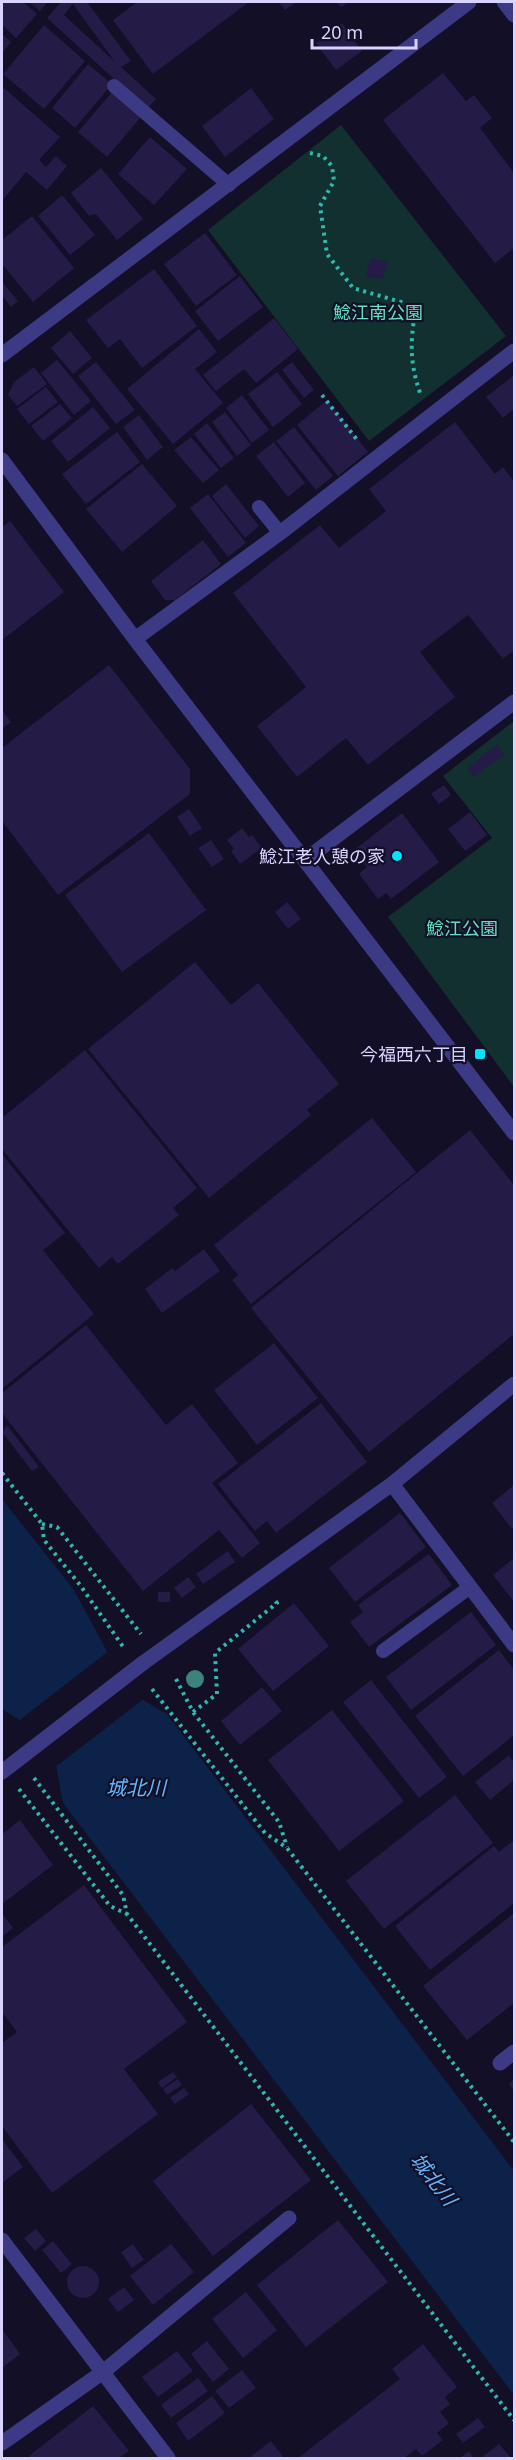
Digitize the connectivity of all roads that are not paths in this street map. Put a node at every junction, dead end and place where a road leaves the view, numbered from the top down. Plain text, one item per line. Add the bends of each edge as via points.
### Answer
1 (469, 2) edge
2 (504, 2) edge
3 (514, 15) edge
4 (114, 86) dead end
5 (229, 185) junction
6 (514, 351) edge
7 (2, 355) edge
8 (2, 460) edge
9 (259, 507) dead end
10 (280, 533) junction
11 (135, 639) junction
12 (514, 702) edge
13 (305, 860) junction
14 (514, 1133) edge
15 (514, 1384) edge
16 (392, 1484) junction
17 (470, 1587) junction
18 (514, 1644) edge
19 (383, 1651) dead end
20 (2, 1772) edge
21 (514, 2052) edge
22 (500, 2064) dead end
23 (289, 2218) dead end
24 (2, 2240) edge
25 (103, 2372) junction
26 (2, 2443) edge
27 (168, 2458) edge

1 - 5 street
2 - 3 street
4 - 5 lane
5 - 7 street
6 - 10 street
8 - 11 street
9 - 10 lane
10 - 11 street
11 - 13 street
12 - 13 street
13 - 14 street
15 - 16 street
16 - 17 street
16 - 20 street, bridge via 143,1662
17 - 18 street
17 - 19 lane
21 - 22 street
23 - 25 street
24 - 25 street
25 - 26 street
25 - 27 street

